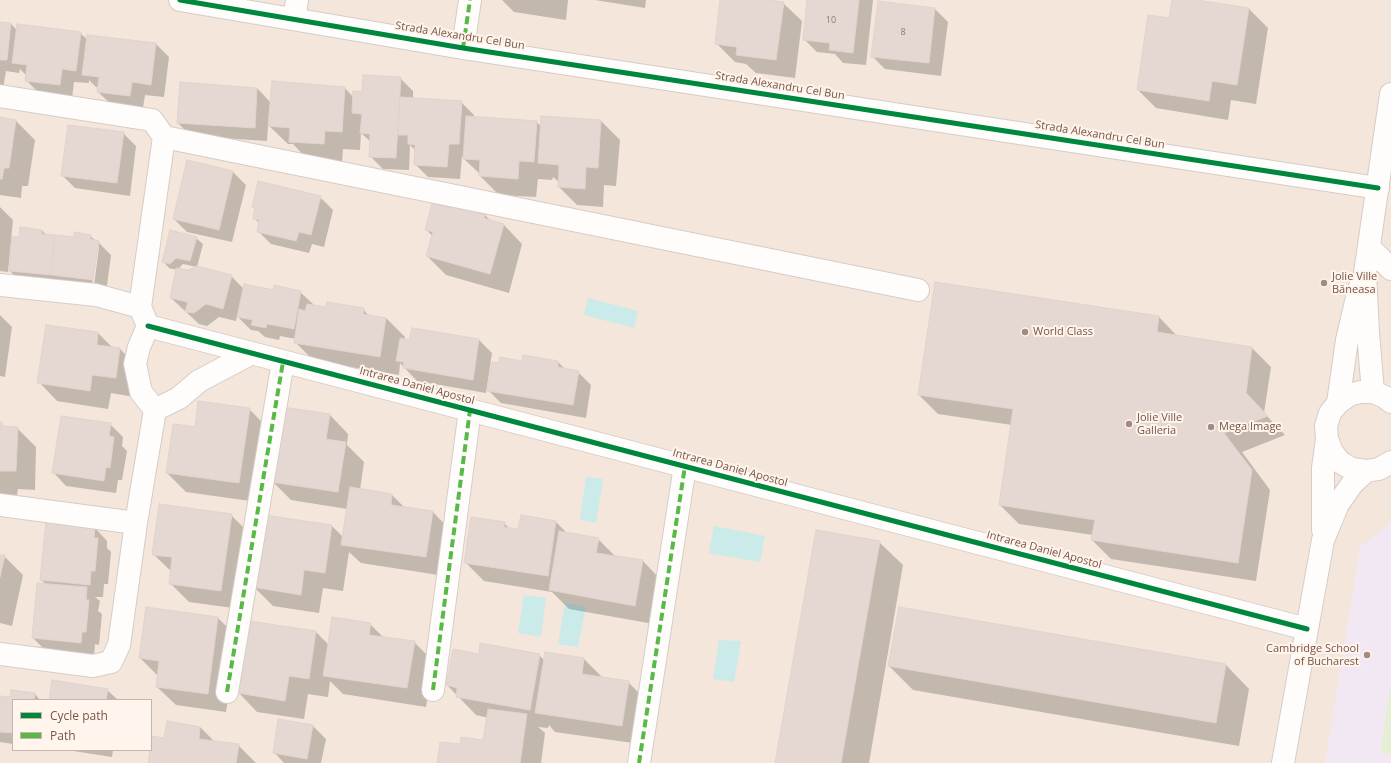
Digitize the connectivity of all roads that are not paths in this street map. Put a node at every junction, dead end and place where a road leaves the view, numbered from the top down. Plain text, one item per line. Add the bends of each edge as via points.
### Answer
1 (180, 0) edge
2 (470, 0) edge
3 (295, 10) edge
4 (463, 48) junction
5 (1391, 94) edge
6 (0, 96) edge
7 (164, 137) junction
8 (1378, 188) junction
9 (1369, 247) junction
10 (1391, 269) edge
11 (1365, 273) junction
12 (0, 285) edge
13 (918, 290) dead end
14 (140, 307) junction
15 (148, 326) junction
16 (252, 354) junction
17 (283, 362) junction
18 (1382, 397) edge
19 (1338, 403) junction
20 (155, 410) junction
21 (470, 410) junction
22 (1327, 439) junction
23 (1391, 462) edge
24 (685, 466) junction
25 (1366, 471) junction
26 (0, 505) edge
27 (136, 523) junction
28 (1323, 540) junction
29 (1307, 629) junction
30 (0, 654) edge
31 (433, 690) dead end
32 (227, 692) dead end
33 (639, 763) edge
34 (1283, 763) edge

1 - 3 street, Strada Alexandru Cel Bun
2 - 4 street
3 - 4 street, Strada Alexandru Cel Bun
4 - 8 street, Strada Alexandru Cel Bun
5 - 8 street
6 - 7 street via 152,120
7 - 13 street
7 - 14 street
8 - 9 street
9 - 10 street
9 - 11 street
11 - 18 street via 1368,334
11 - 19 street via 1347,340
12 - 14 street via 96,295
14 - 15 street
15 - 16 street, Intrarea Daniel Apostol
15 - 20 street via 135,364 140,392
16 - 17 street, Intrarea Daniel Apostol
16 - 20 street via 199,381 179,398
17 - 21 street, Intrarea Daniel Apostol
17 - 32 street
18 - 19 street via 1360,392 1349,395
19 - 22 street via 1328,419
20 - 27 street
21 - 24 street, Intrarea Daniel Apostol
21 - 31 street
22 - 25 street via 1332,452 1340,462 1352,469
22 - 28 street via 1323,468
23 - 25 street via 1379,469
24 - 29 street, Intrarea Daniel Apostol
24 - 33 street
25 - 28 street via 1352,484 1338,504
26 - 27 street
27 - 30 street via 119,645 111,662 93,666
28 - 29 street
29 - 34 street

